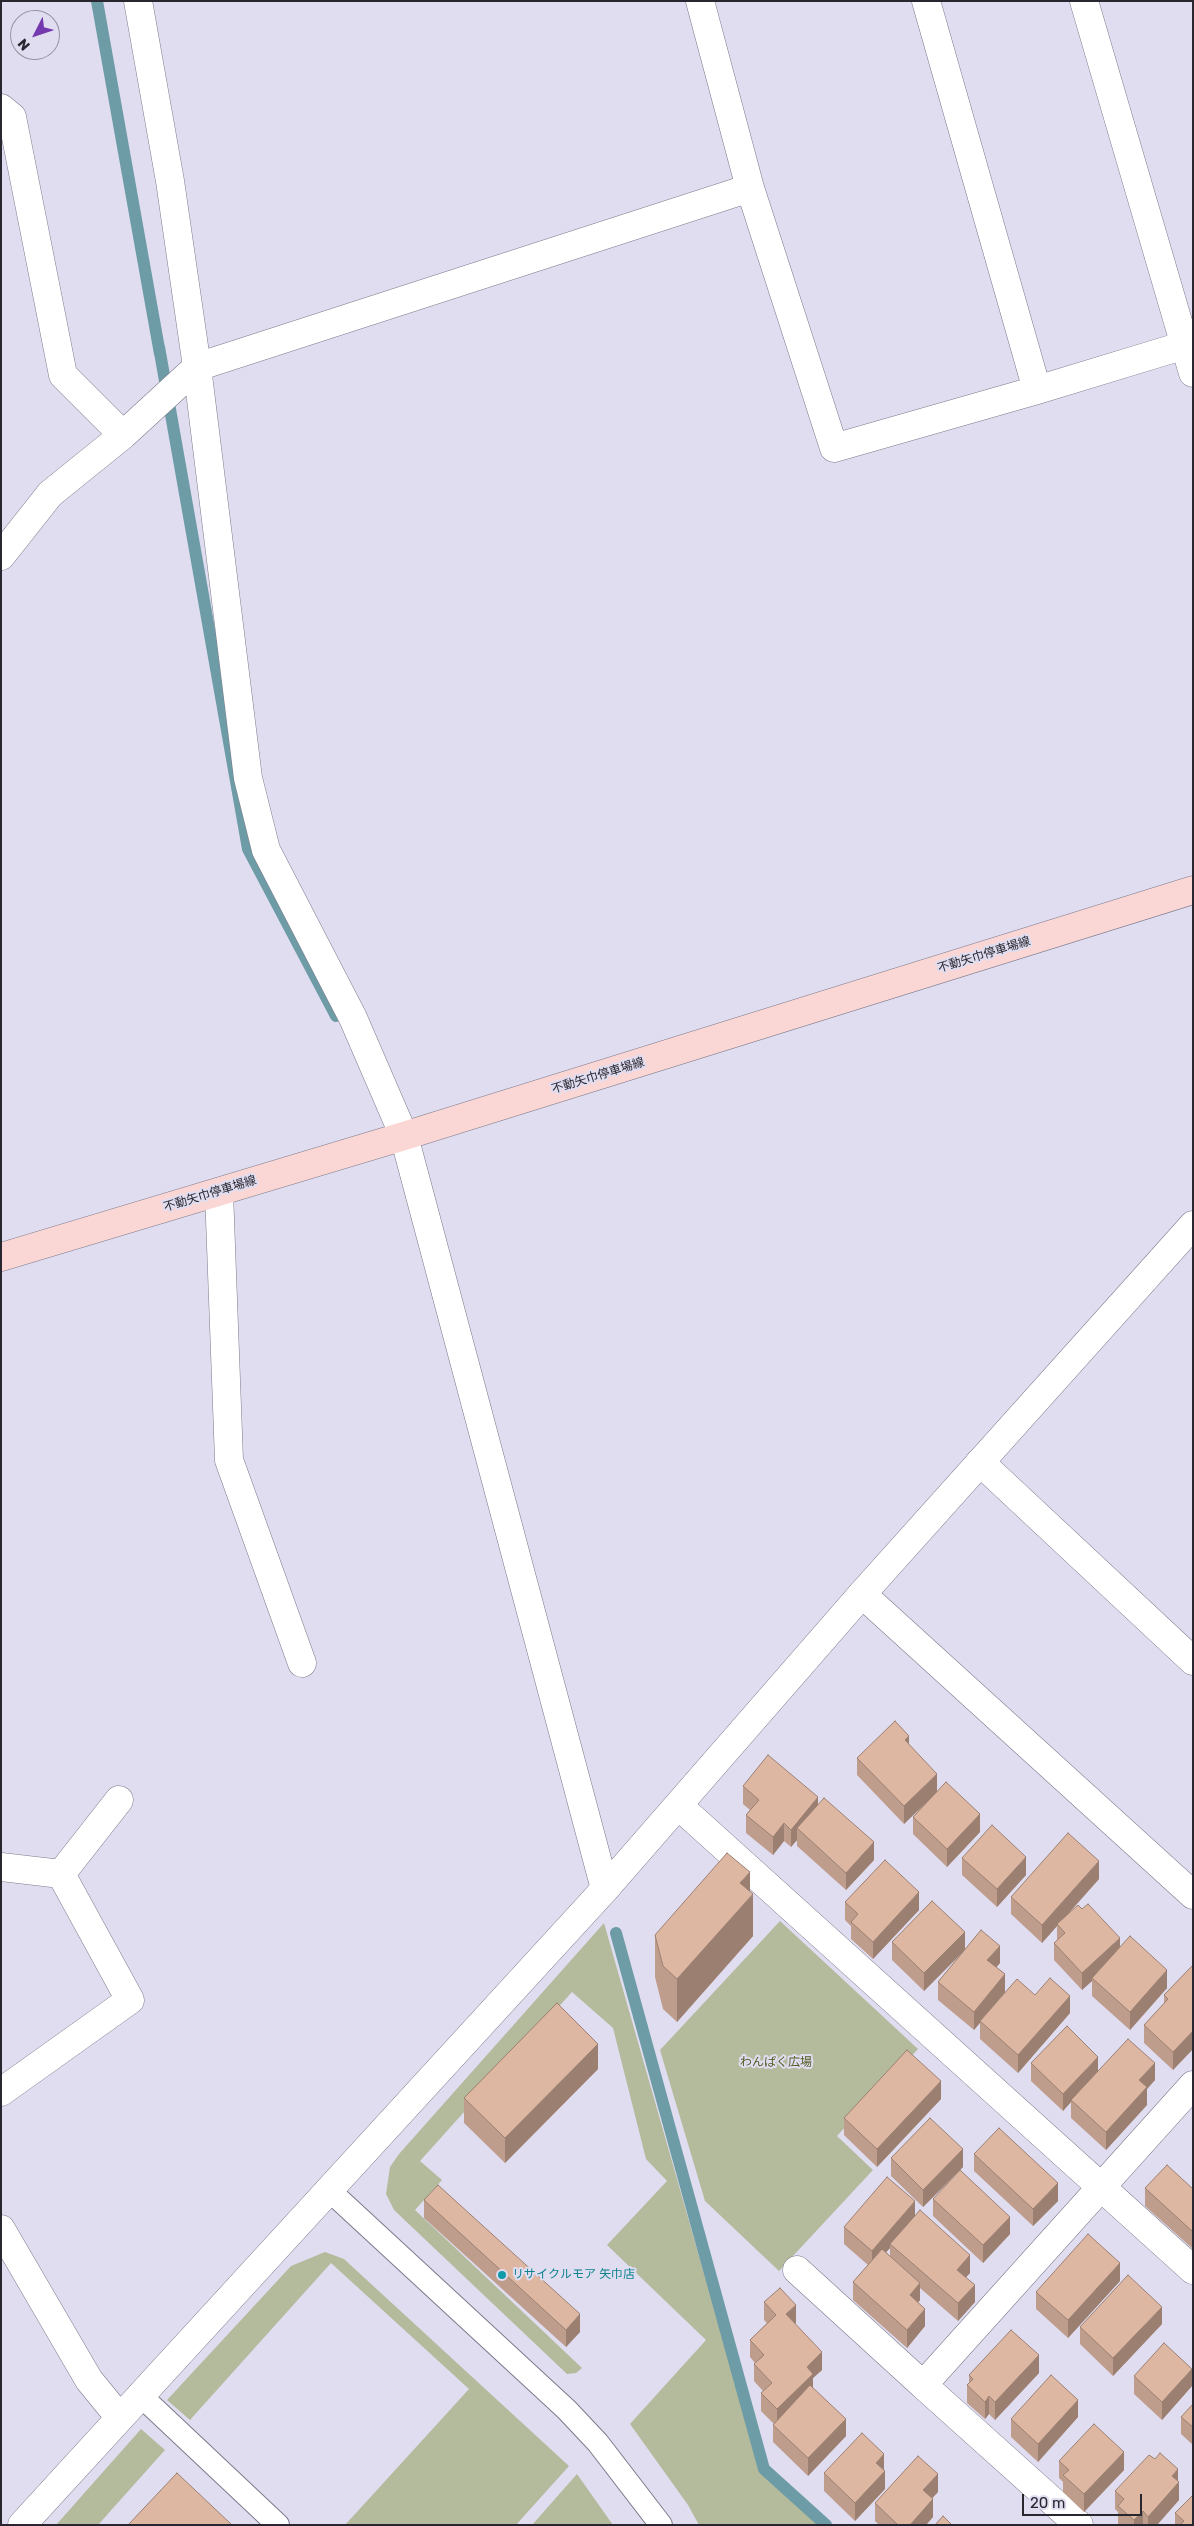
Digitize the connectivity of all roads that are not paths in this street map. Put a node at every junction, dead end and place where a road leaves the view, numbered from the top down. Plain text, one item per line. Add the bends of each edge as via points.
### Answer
1 (138, 1) edge
2 (700, 1) edge
3 (926, 1) edge
4 (1084, 1) edge
5 (1, 108) edge
6 (750, 188) junction
7 (1185, 345) junction
8 (1193, 373) edge
9 (189, 375) junction
10 (1037, 390) junction
11 (123, 435) junction
12 (1, 556) edge
13 (1193, 890) edge
14 (404, 1136) junction
15 (219, 1192) junction
16 (1193, 1225) edge
17 (1, 1257) edge
18 (980, 1462) junction
19 (862, 1594) junction
20 (1193, 1661) edge
21 (302, 1663) dead end
22 (119, 1800) dead end
23 (679, 1806) junction
24 (1, 1867) edge
25 (60, 1874) junction
26 (605, 1889) junction
27 (1193, 1895) edge
28 (1193, 2085) edge
29 (1, 2092) edge
30 (1100, 2187) junction
31 (330, 2191) junction
32 (1, 2229) edge
33 (798, 2270) dead end
34 (1193, 2270) edge
35 (923, 2385) junction
36 (140, 2396) junction
37 (120, 2418) junction
38 (22, 2525) edge
39 (278, 2525) edge
40 (661, 2525) edge
41 (1079, 2525) edge

1 - 9 street via 170,181
2 - 6 street
3 - 10 street
4 - 7 street
5 - 11 street via 12,118 63,375
6 - 9 street
6 - 10 street via 834,448
7 - 8 street
7 - 10 street
9 - 11 street
9 - 14 street via 248,778 266,850 353,1018
11 - 12 street via 50,494
13 - 14 main road, 不動矢巾停車場線
14 - 15 main road, 不動矢巾停車場線
14 - 26 street
15 - 17 main road, 不動矢巾停車場線
15 - 21 street via 229,1460
16 - 18 street
18 - 19 street
18 - 20 street
19 - 23 street
19 - 27 street
22 - 25 street
23 - 26 street
23 - 30 street
24 - 25 street
25 - 29 street via 130,2000
26 - 31 street
28 - 30 street
30 - 34 street
30 - 35 street
31 - 36 street
31 - 40 lane via 567,2410 598,2443
32 - 37 street via 89,2380
33 - 35 street
35 - 41 street
36 - 37 street
36 - 39 lane
37 - 38 street

